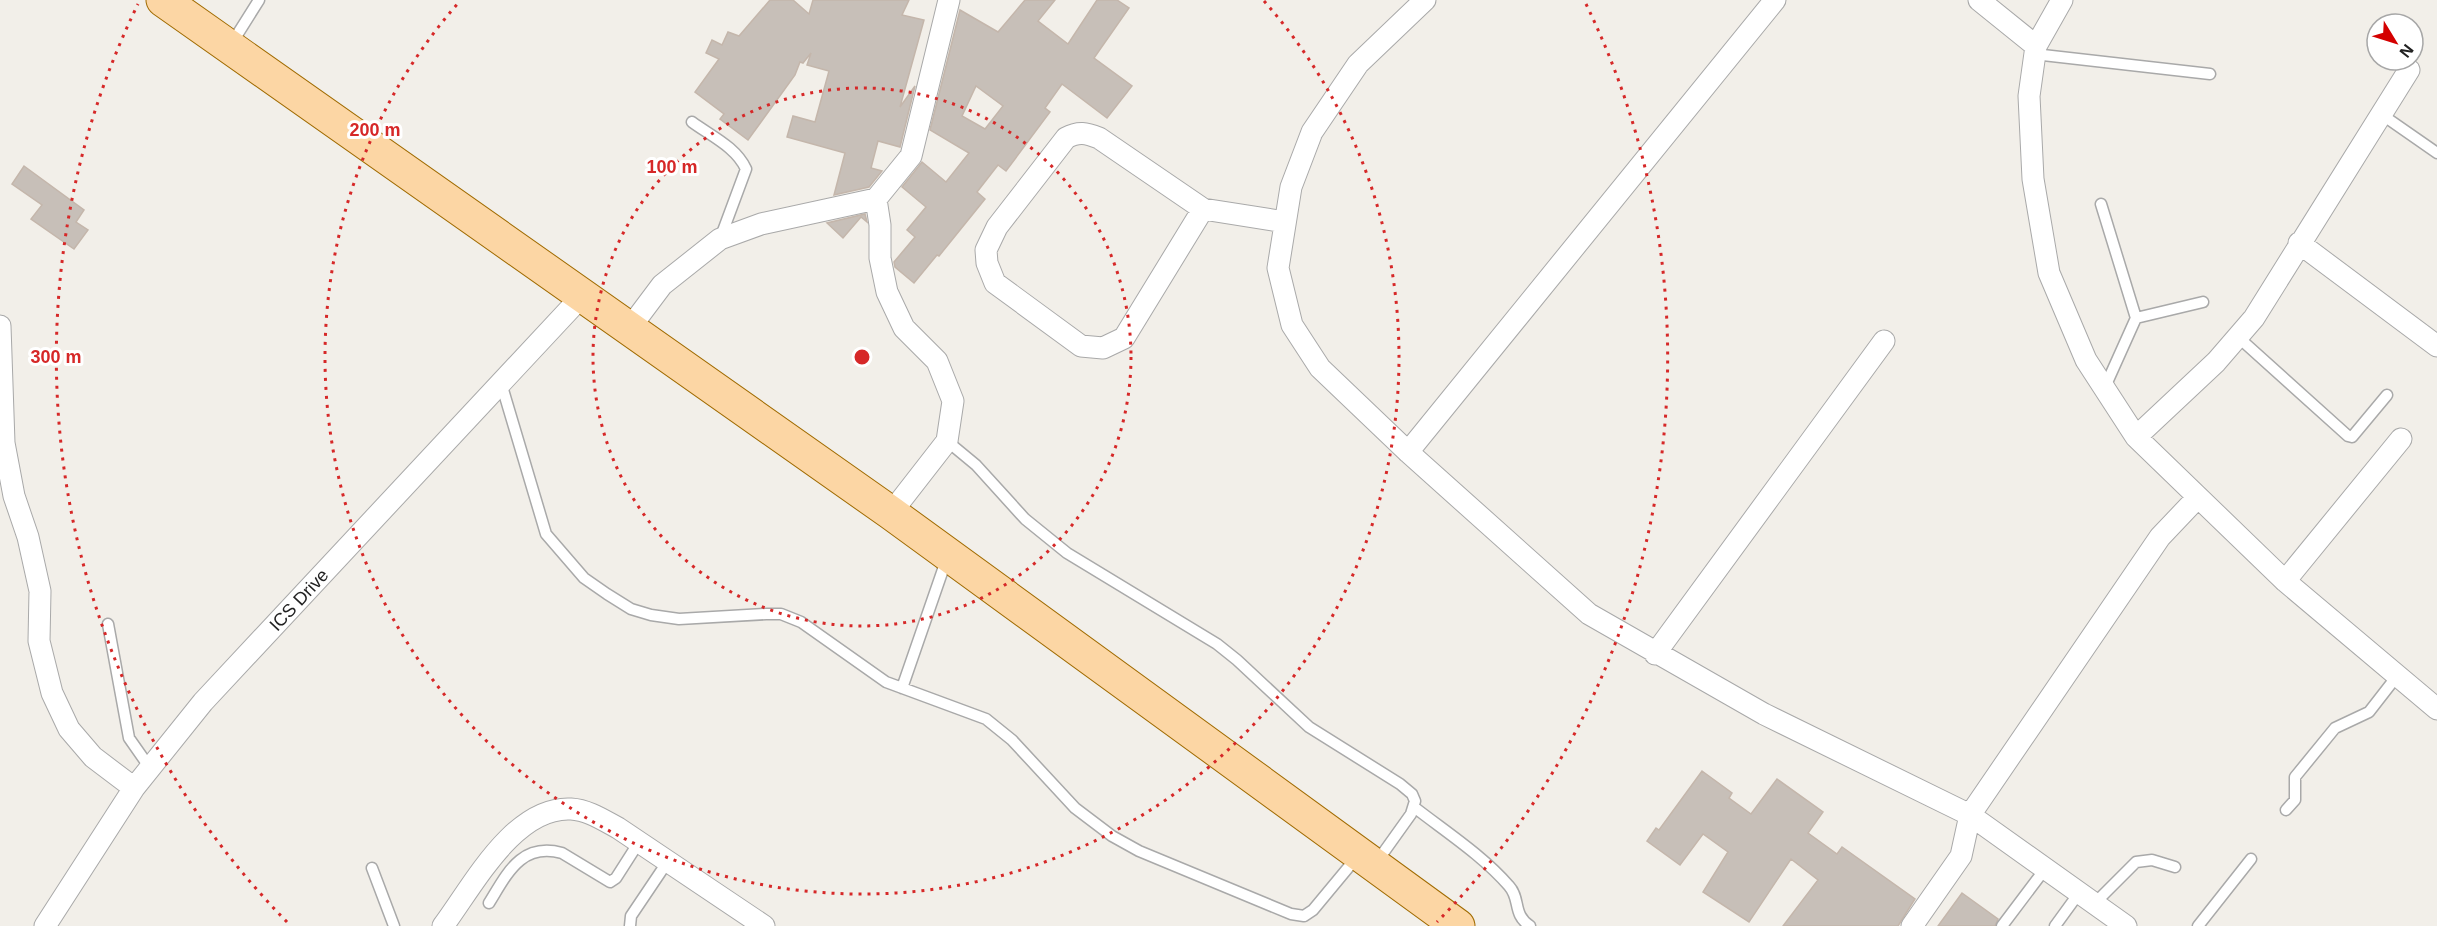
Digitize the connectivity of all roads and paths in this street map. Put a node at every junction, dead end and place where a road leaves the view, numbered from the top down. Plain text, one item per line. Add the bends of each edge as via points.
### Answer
1 (163, 0) edge
2 (259, 0) edge
3 (949, 0) edge
4 (1425, 0) edge
5 (1775, 0) edge
6 (1979, 0) edge
7 (2062, 0) edge
8 (230, 47) junction
9 (2035, 50) junction
10 (2408, 72) edge
11 (2210, 74) dead end
12 (2381, 114) junction
13 (693, 122) dead end
14 (2437, 153) edge
15 (876, 199) junction
16 (2101, 204) dead end
17 (1203, 209) junction
18 (1285, 222) junction
19 (720, 239) junction
20 (2299, 243) junction
21 (582, 296) junction
22 (2203, 302) dead end
23 (2136, 318) junction
24 (0, 326) edge
25 (629, 329) junction
26 (2238, 337) junction
27 (1884, 341) dead end
28 (2437, 346) edge
29 (501, 383) junction
30 (2105, 387) junction
31 (2387, 395) dead end
32 (2136, 437) junction
33 (2401, 439) dead end
34 (947, 441) junction
35 (2, 443) edge
36 (1408, 452) junction
37 (2198, 497) junction
38 (891, 513) junction
39 (948, 555) junction
40 (2285, 581) junction
41 (108, 624) dead end
42 (1655, 654) junction
43 (2397, 676) junction
44 (902, 688) junction
45 (2437, 710) edge
46 (150, 768) junction
47 (135, 788) junction
48 (1414, 807) junction
49 (2286, 810) dead end
50 (1970, 815) junction
51 (639, 842) junction
52 (2251, 859) dead end
53 (1367, 860) junction
54 (668, 861) junction
55 (2175, 867) dead end
56 (372, 868) dead end
57 (2045, 869) junction
58 (2087, 898) junction
59 (489, 903) dead end
60 (45, 926) edge
61 (394, 926) edge
62 (443, 926) edge
63 (630, 926) edge
64 (764, 926) edge
65 (1458, 926) edge
66 (1530, 926) edge
67 (1912, 926) edge
68 (2002, 926) edge
69 (2055, 926) edge
70 (2126, 926) edge
71 (2198, 926) edge

1 - 8 main road
2 - 8 lane
3 - 15 street via 910,156
4 - 18 street via 1358,64 1312,132 1290,187
5 - 36 street
6 - 9 street
7 - 9 street
8 - 21 main road
9 - 11 lane
9 - 30 street via 2029,96 2032,179 2049,273 2086,360
10 - 12 street
12 - 14 lane
12 - 20 street
13 - 19 lane via 732,150 746,169
15 - 19 street via 761,224
15 - 34 street via 887,292 904,328 937,361 953,401
16 - 23 lane
17 - 17 street via 1124,338 1103,348 1081,346 995,283 987,263 986,250 997,227 1066,138 1076,133 1099,138
17 - 18 street
18 - 36 street via 1278,268 1292,325 1320,368
19 - 25 street via 662,285
20 - 26 street via 2254,318
20 - 28 street
21 - 25 main road
21 - 29 street, ICS Drive
22 - 23 lane
23 - 30 lane
24 - 35 street
25 - 38 main road
26 - 31 lane via 2348,436
26 - 32 street
27 - 42 street
29 - 44 lane via 546,534 584,578 631,609 651,615 679,619 781,615 801,622 869,671
29 - 46 street, ICS Drive via 203,702
30 - 32 street
32 - 37 street
33 - 40 street
34 - 38 street
34 - 48 lane via 976,465 1011,505 1067,553 1238,660 1310,727 1407,789 1415,801
35 - 47 street via 40,591 39,641 52,693 69,729 93,757
36 - 42 street via 1589,614
37 - 40 street
37 - 50 street via 2160,537
38 - 39 main road
39 - 44 lane
39 - 53 main road
40 - 43 street
41 - 46 lane via 129,738
42 - 50 street via 1764,714
43 - 45 street
43 - 49 lane via 2369,712 2335,728 2328,736 2295,777 2295,800
44 - 53 lane via 986,719 1012,740 1075,808 1112,836 1291,914 1304,916 1313,910
46 - 47 street, ICS Drive
47 - 60 street, ICS Drive
48 - 53 lane
48 - 66 lane via 1510,887 1517,912
50 - 57 street
50 - 67 street via 1961,856
51 - 54 street
51 - 59 lane via 610,882 562,853 523,856
51 - 62 street via 592,814 571,809 547,812 525,823 508,839
52 - 71 lane
53 - 65 main road
54 - 63 lane via 631,916
54 - 64 street
55 - 58 lane via 2152,860 2136,862
56 - 61 lane
57 - 58 street
57 - 68 lane
58 - 69 lane
58 - 70 street

